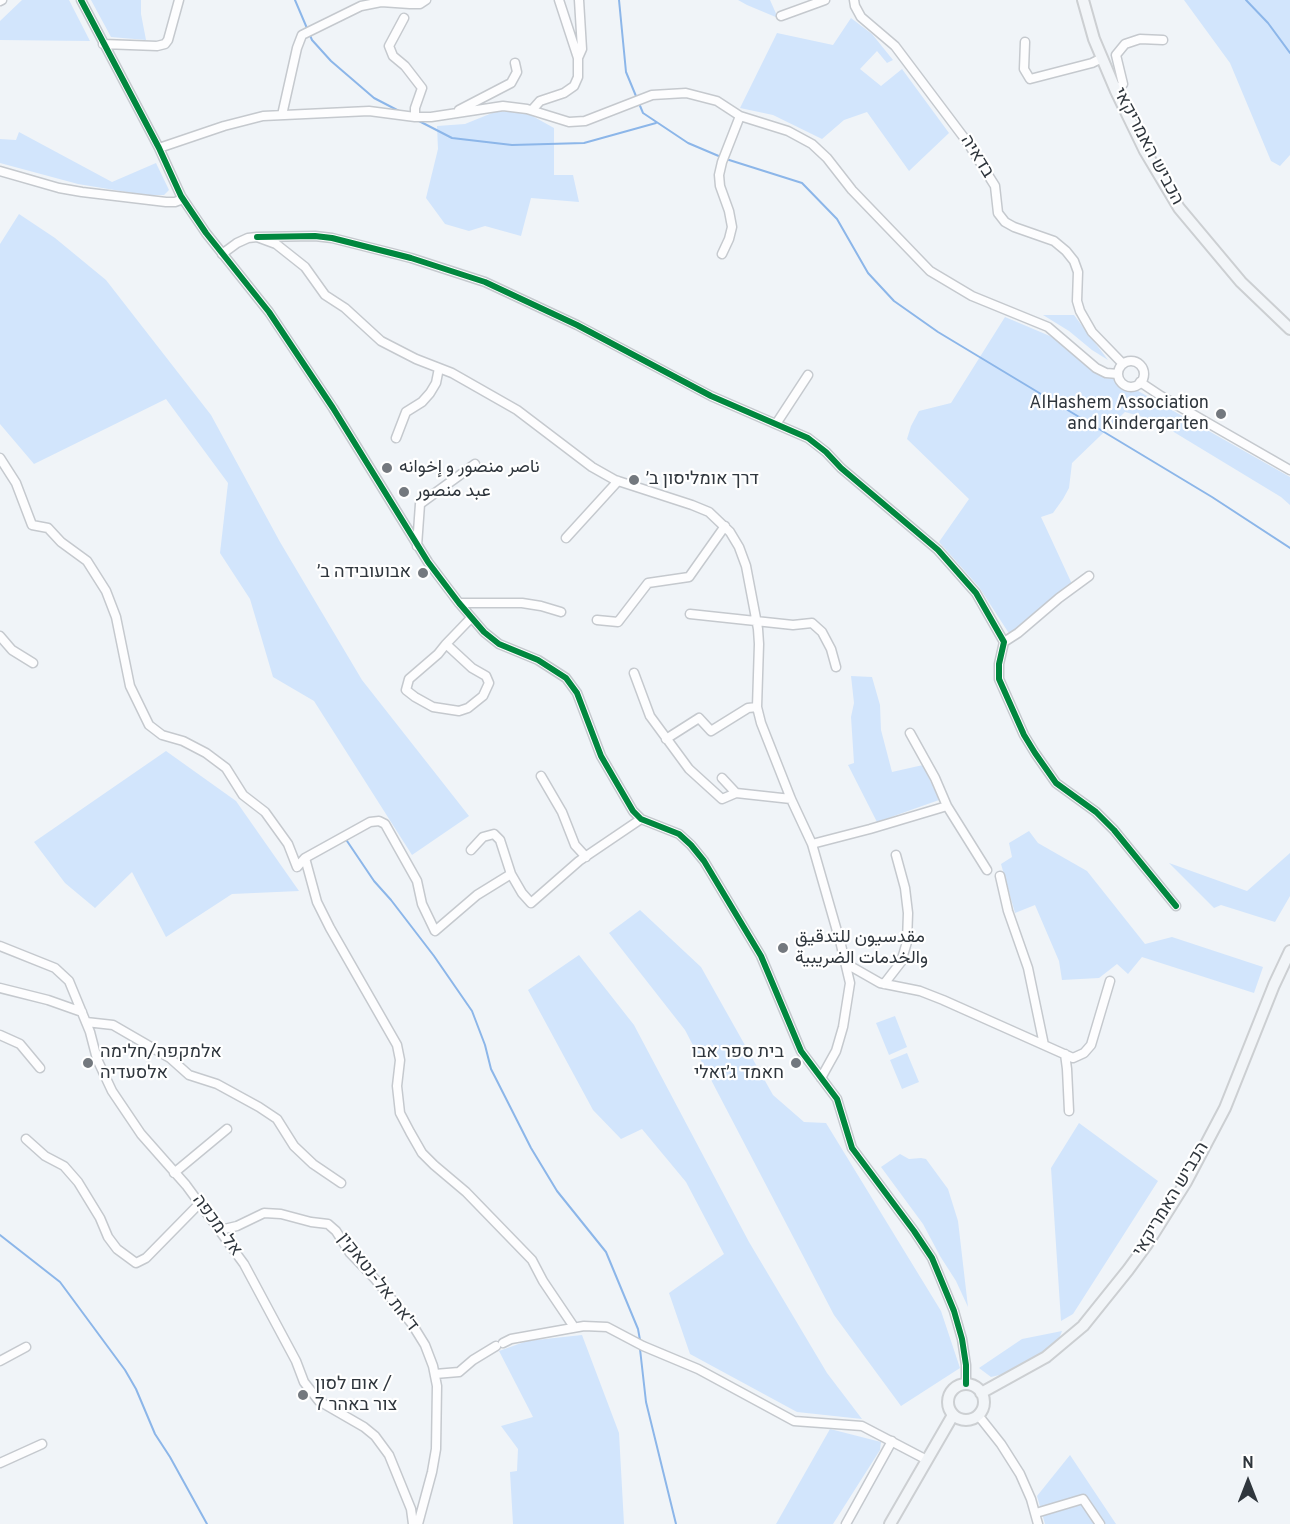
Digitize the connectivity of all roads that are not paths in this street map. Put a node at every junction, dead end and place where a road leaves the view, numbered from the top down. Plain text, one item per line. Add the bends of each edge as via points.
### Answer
1 (81, 0) edge
2 (179, 0) edge
3 (426, 0) edge
4 (560, 0) edge
5 (579, 0) edge
6 (825, 0) edge
7 (854, 0) edge
8 (1083, 0) edge
9 (782, 16) dead end
10 (404, 18) dead end
11 (1162, 40) dead end
12 (1025, 42) dead end
13 (103, 44) junction
14 (578, 58) junction
15 (1102, 58) junction
16 (515, 63) dead end
17 (1116, 91) junction
18 (532, 110) junction
19 (453, 113) junction
20 (282, 116) junction
21 (740, 116) junction
22 (415, 117) junction
23 (159, 148) junction
24 (0, 171) edge
25 (183, 199) junction
26 (257, 237) junction
27 (222, 254) junction
28 (722, 254) dead end
29 (1290, 329) edge
30 (1123, 363) junction
31 (439, 368) junction
32 (1118, 374) junction
33 (808, 375) dead end
34 (1140, 382) junction
35 (776, 424) junction
36 (396, 438) dead end
37 (0, 458) edge
38 (475, 464) dead end
39 (1290, 470) edge
40 (618, 481) junction
41 (725, 526) junction
42 (566, 538) dead end
43 (417, 546) junction
44 (1089, 576) dead end
45 (459, 603) junction
46 (561, 612) dead end
47 (690, 614) dead end
48 (471, 618) junction
49 (597, 620) dead end
50 (755, 620) junction
51 (0, 636) edge
52 (1004, 642) junction
53 (446, 644) junction
54 (33, 663) dead end
55 (836, 667) dead end
56 (633, 673) dead end
57 (757, 707) junction
58 (910, 733) dead end
59 (666, 739) junction
60 (541, 776) dead end
61 (722, 778) dead end
62 (736, 793) junction
63 (791, 799) junction
64 (947, 806) junction
65 (641, 819) junction
66 (812, 844) junction
67 (471, 850) dead end
68 (896, 855) dead end
69 (586, 857) junction
70 (305, 858) junction
71 (987, 870) dead end
72 (512, 874) junction
73 (1000, 876) dead end
74 (1176, 906) dead end
75 (0, 946) edge
76 (1290, 951) edge
77 (845, 963) junction
78 (1110, 981) dead end
79 (884, 984) junction
80 (0, 988) edge
81 (81, 1012) junction
82 (86, 1022) junction
83 (0, 1035) edge
84 (1044, 1046) junction
85 (1065, 1054) junction
86 (40, 1068) dead end
87 (821, 1078) junction
88 (1069, 1111) dead end
89 (227, 1129) dead end
90 (26, 1139) dead end
91 (174, 1173) junction
92 (341, 1183) dead end
93 (200, 1203) junction
94 (220, 1230) junction
95 (574, 1328) junction
96 (26, 1347) dead end
97 (0, 1361) edge
98 (435, 1374) junction
99 (966, 1384) junction
100 (981, 1394) junction
101 (953, 1415) junction
102 (978, 1415) junction
103 (892, 1441) junction
104 (42, 1444) dead end
105 (927, 1460) junction
106 (0, 1463) edge
107 (1036, 1513) junction
108 (413, 1524) edge
109 (418, 1524) edge
110 (846, 1524) edge
111 (890, 1524) edge
112 (1038, 1524) edge
113 (1100, 1524) edge

1 - 13 street
2 - 13 street via 165,44
3 - 20 street via 420,4 381,2 361,6 302,35
4 - 14 street
5 - 14 street via 582,49
6 - 9 street
7 - 30 street, בדאיה via 861,17 895,46 968,143 994,186 998,213 1005,222 1054,242 1074,261 1080,311 1092,332
8 - 15 main road, הכביש האמריקאי
10 - 22 street via 389,46 393,56 422,88
11 - 17 street via 1140,39 1125,44 1116,55 1123,84
12 - 15 street via 1024,69 1030,79
13 - 23 street
14 - 18 street via 574,86 540,101
15 - 17 main road, הכביש האמריקאי
16 - 19 street via 517,72 511,83
17 - 29 main road, הכביש האמריקאי via 1179,208 1241,282
18 - 19 street via 503,106
18 - 21 street via 562,120 585,122 652,95 686,93 717,101
19 - 22 street
20 - 22 street via 369,111
20 - 23 street via 263,116 224,126
21 - 28 street via 719,175 732,227
21 - 32 street via 788,130 812,144 930,271 972,296 1048,327 1096,368
23 - 25 street
24 - 25 street via 82,192 166,202
25 - 27 street
26 - 27 street via 237,243
26 - 31 street via 292,255 325,295 381,341
26 - 35 street via 332,238 485,282 577,325 711,396
27 - 43 street via 268,312 333,408
30 - 32 street
30 - 34 street via 1139,364 1143,371
31 - 36 street via 430,393 406,412
31 - 40 street via 517,410 592,467
32 - 34 street via 1126,386
33 - 35 street
34 - 39 street
35 - 52 street via 808,438 938,550 976,593
37 - 70 street via 16,483 32,524 48,528 87,561 106,591 116,617 130,686 149,725 162,735 206,753 226,768 243,795 265,812 288,844 297,867
38 - 43 street via 420,504
40 - 41 street via 709,512
40 - 42 street
41 - 49 street via 689,577 648,583 618,622
41 - 50 street via 746,566
43 - 45 street
44 - 52 street
45 - 46 street via 522,603
45 - 48 street
47 - 50 street
48 - 53 street
48 - 65 street via 499,644 538,660 566,678 577,693 601,756 622,795
50 - 55 street via 812,623 822,632
50 - 57 street via 759,644
51 - 54 street via 12,650
52 - 74 street via 999,679 1040,761 1056,783 1114,830
53 - 53 street via 409,679 406,690 433,707 459,711 483,696 489,680
56 - 59 street via 650,716
57 - 59 street via 748,708 711,730 699,718
57 - 63 street
58 - 64 street
59 - 62 street via 689,769 722,799
60 - 69 street via 575,845
61 - 62 street
62 - 63 street
63 - 66 street
64 - 66 street
64 - 71 street
65 - 69 street
65 - 87 street via 679,834 704,861 749,934 771,976 801,1051
66 - 77 street
67 - 72 street via 483,837 494,834 501,840
68 - 79 street via 905,888 907,942 901,962
69 - 72 street via 531,903
70 - 72 street via 370,822 379,821 417,880 435,931 477,896
70 - 95 street via 317,902 397,1045 400,1113 410,1132 434,1165 532,1260
73 - 84 street via 1028,968
75 - 81 street, אל-מכפה via 55,968 69,981
76 - 100 main road, הכביש האמריקאי via 1225,1108 1186,1182 1135,1262 1083,1326 1060,1346
77 - 79 street
77 - 87 street via 850,983 843,1027 831,1064
78 - 85 street via 1091,1045 1079,1057
79 - 84 street via 920,991
80 - 81 street
81 - 82 street, אל-מכפה
82 - 91 street, אל-מכפה via 112,1091
82 - 92 street via 113,1025 170,1058 189,1075 217,1084 259,1107 277,1119 294,1146 313,1164
83 - 86 street via 20,1044
84 - 85 street
85 - 88 street
87 - 99 street via 837,1100 852,1148 932,1258 962,1339
89 - 91 street
90 - 93 street via 64,1166 78,1182 108,1237 136,1263 146,1258
91 - 93 street, אל-מכפה
93 - 94 street, אל-מכפה
94 - 98 street, ד'את אל-נטאקין via 264,1213 328,1224 412,1324 425,1345
94 - 108 street, אל-מכפה via 244,1264 304,1382 319,1401 364,1427 389,1455 411,1509
95 - 98 street via 511,1339 459,1372
95 - 103 street via 607,1327 698,1369 794,1421 862,1426
96 - 97 street
98 - 109 street, ד'את אל-נטאקין via 436,1449
99 - 100 main road
99 - 101 main road via 955,1388 948,1398
100 - 102 main road via 983,1405
101 - 102 main road via 968,1419
101 - 105 main road
102 - 107 street via 1020,1474
103 - 105 street
103 - 110 street
104 - 106 street
105 - 111 main road
107 - 112 street
107 - 113 street via 1083,1499

